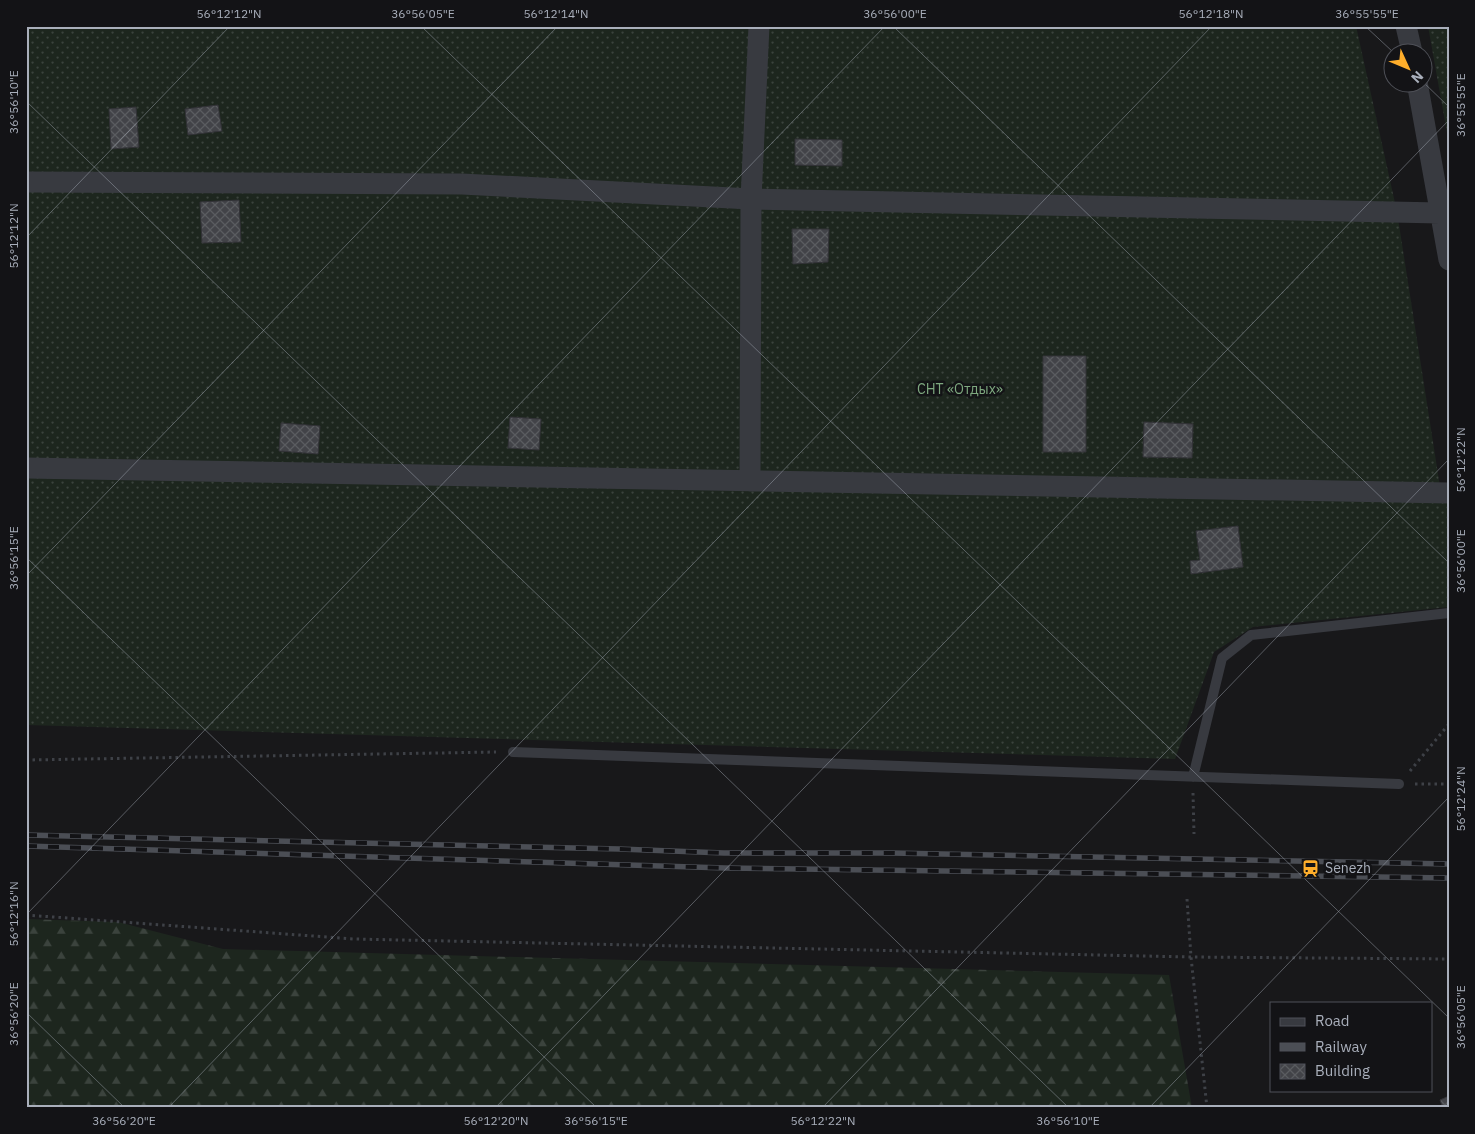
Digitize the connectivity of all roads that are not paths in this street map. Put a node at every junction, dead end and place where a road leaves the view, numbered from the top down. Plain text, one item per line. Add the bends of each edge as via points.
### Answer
1 (759, 26) edge
2 (1406, 26) edge
3 (1410, 42) edge
4 (1420, 92) edge
5 (26, 182) edge
6 (751, 199) junction
7 (1440, 213) junction
8 (1449, 260) edge
9 (26, 468) edge
10 (750, 481) junction
11 (1449, 493) edge
12 (1449, 613) edge
13 (513, 752) road end
14 (1193, 778) junction
15 (1399, 784) road end

1 - 6 street
2 - 3 street
4 - 7 street
5 - 6 street via 462,184
6 - 7 street
6 - 10 street
7 - 8 street
9 - 10 street
10 - 11 street
12 - 14 lane via 1251,635 1222,658
13 - 14 lane
14 - 15 lane

